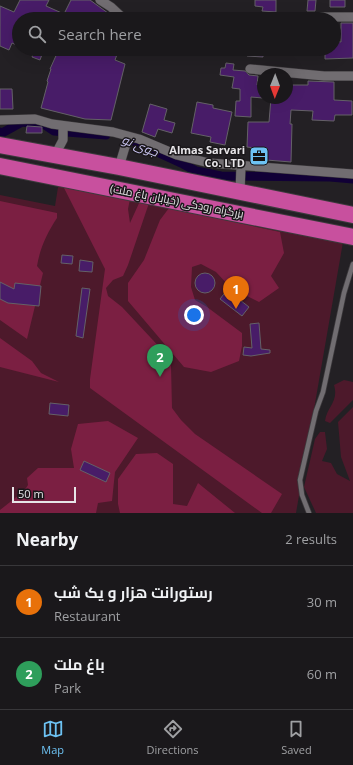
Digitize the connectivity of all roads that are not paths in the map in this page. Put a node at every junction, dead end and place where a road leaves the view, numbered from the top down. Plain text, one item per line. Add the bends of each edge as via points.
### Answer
1 (100, 0) edge
2 (116, 12) edge
3 (341, 17) edge
4 (353, 17) edge
5 (250, 69) dead end
6 (353, 76) edge
7 (0, 120) edge
8 (63, 132) junction
9 (129, 137) junction
10 (0, 145) edge
11 (55, 155) junction
12 (0, 166) edge
13 (119, 167) junction
14 (241, 169) junction
15 (353, 174) edge
16 (240, 187) junction
17 (353, 215) edge
18 (353, 237) edge
19 (353, 264) edge
20 (309, 513) edge

1 - 2 street
3 - 4 street
5 - 6 street
7 - 8 street via 35,119
8 - 9 street via 113,132
8 - 11 street
9 - 13 street
9 - 14 street via 177,155
10 - 11 highway, بزرگراه رودکی (خیابان باغ ملت)
11 - 13 highway, بزرگراه رودکی (خیابان باغ ملت)
12 - 18 highway, بزرگراه رودکی (خیابان باغ ملت)
13 - 16 highway, بزرگراه رودکی (خیابان باغ ملت)
14 - 15 street
14 - 16 street
16 - 17 highway, بزرگراه رودکی (خیابان باغ ملت)
19 - 20 lane via 300,480 302,495

